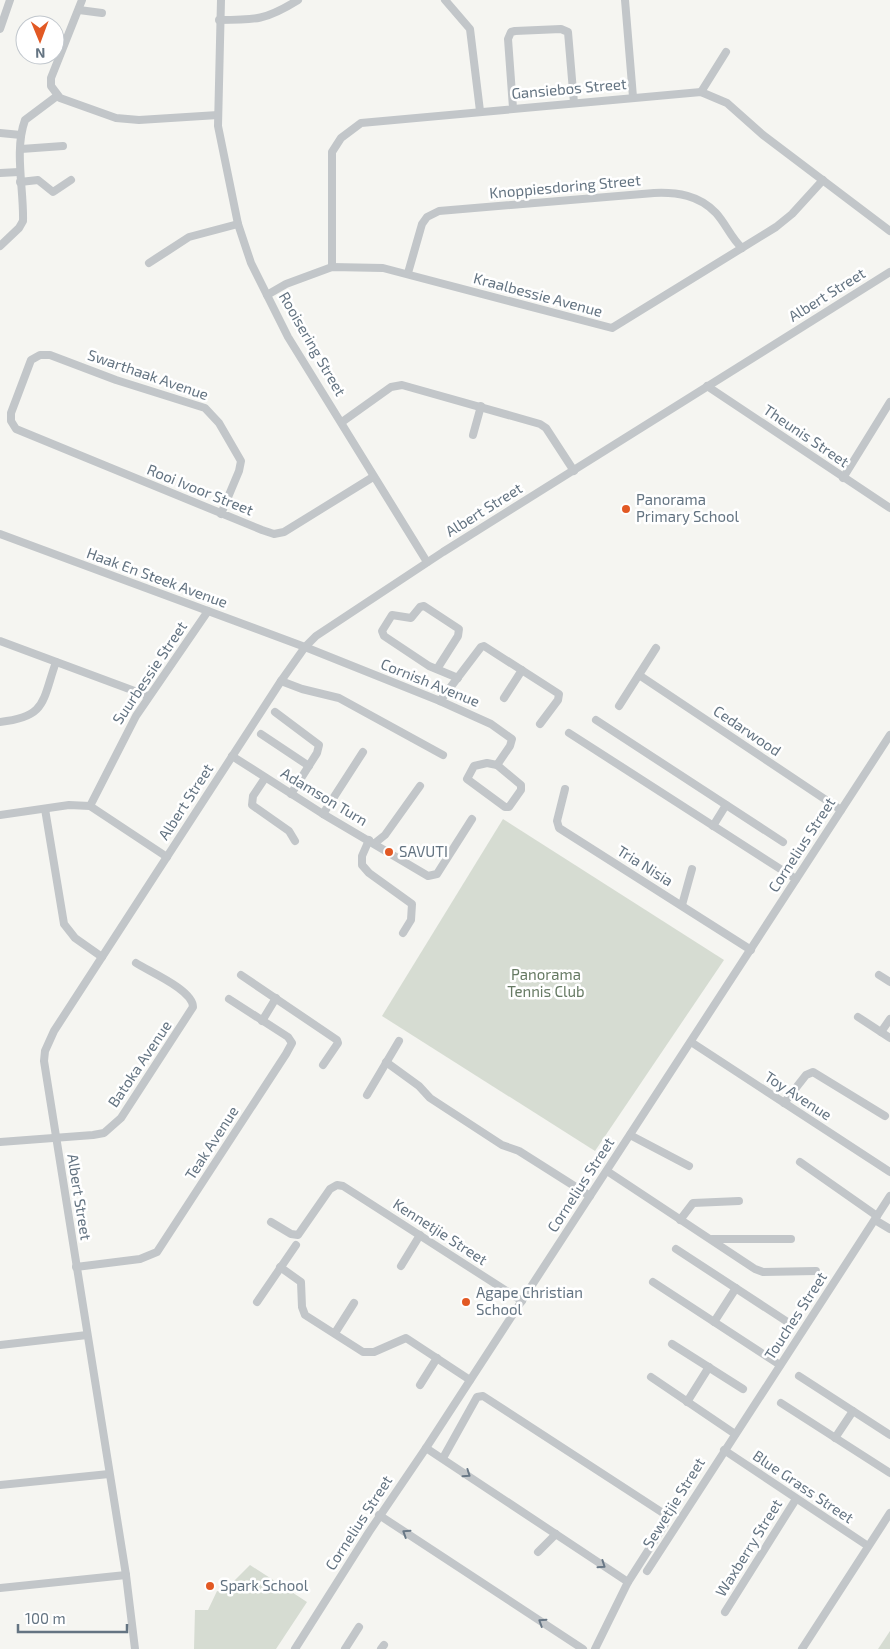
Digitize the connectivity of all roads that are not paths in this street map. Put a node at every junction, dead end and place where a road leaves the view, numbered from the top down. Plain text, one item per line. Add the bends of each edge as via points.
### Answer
1 (10, 0) edge
2 (82, 0) edge
3 (220, 0) edge
4 (298, 0) edge
5 (445, 0) edge
6 (625, 0) edge
7 (78, 10) junction
8 (102, 13) dead end
9 (219, 20) junction
10 (0, 29) edge
11 (726, 52) dead end
12 (701, 92) junction
13 (57, 96) junction
14 (633, 97) junction
15 (574, 103) junction
16 (513, 108) junction
17 (480, 111) junction
18 (218, 115) junction
19 (0, 133) edge
20 (21, 135) junction
21 (63, 146) dead end
22 (21, 149) junction
23 (19, 172) junction
24 (0, 173) edge
25 (71, 180) dead end
26 (823, 180) junction
27 (20, 182) junction
28 (238, 224) junction
29 (890, 231) edge
30 (0, 246) edge
31 (742, 248) junction
32 (149, 263) dead end
33 (332, 266) junction
34 (890, 272) edge
35 (408, 273) junction
36 (267, 295) junction
37 (707, 386) junction
38 (890, 402) edge
39 (481, 406) junction
40 (342, 422) junction
41 (12, 424) joint
42 (473, 435) dead end
43 (574, 471) junction
44 (373, 477) junction
45 (843, 478) junction
46 (890, 508) edge
47 (221, 514) junction
48 (0, 534) edge
49 (427, 562) junction
50 (208, 611) junction
51 (0, 641) edge
52 (305, 647) junction
53 (656, 648) dead end
54 (56, 662) junction
55 (437, 669) junction
56 (522, 670) junction
57 (638, 675) junction
58 (458, 678) junction
59 (281, 681) junction
60 (148, 696) junction
61 (504, 698) dead end
62 (440, 701) junction
63 (619, 706) dead end
64 (275, 712) dead end
65 (596, 720) dead end
66 (0, 722) edge
67 (540, 724) dead end
68 (569, 733) dead end
69 (261, 734) dead end
70 (890, 735) edge
71 (363, 752) dead end
72 (443, 755) dead end
73 (232, 756) junction
74 (497, 765) junction
75 (308, 766) junction
76 (264, 778) junction
77 (420, 786) dead end
78 (565, 789) dead end
79 (292, 794) junction
80 (726, 805) junction
81 (90, 806) junction
82 (45, 809) junction
83 (841, 810) junction
84 (323, 814) junction
85 (0, 815) edge
86 (472, 819) dead end
87 (713, 826) junction
88 (295, 841) dead end
89 (783, 842) dead end
90 (375, 843) junction
91 (166, 857) junction
92 (692, 870) dead end
93 (796, 879) junction
94 (682, 905) junction
95 (403, 933) dead end
96 (750, 950) junction
97 (102, 957) junction
98 (136, 964) dead end
99 (241, 975) dead end
100 (879, 975) dead end
101 (890, 982) edge
102 (276, 998) junction
103 (229, 999) dead end
104 (858, 1017) dead end
105 (890, 1019) edge
106 (262, 1021) junction
107 (882, 1032) junction
108 (890, 1038) edge
109 (399, 1041) dead end
110 (691, 1042) junction
111 (386, 1062) junction
112 (323, 1065) dead end
113 (367, 1095) dead end
114 (784, 1103) junction
115 (885, 1116) dead end
116 (630, 1135) junction
117 (56, 1138) junction
118 (0, 1142) edge
119 (800, 1162) dead end
120 (689, 1166) dead end
121 (607, 1171) junction
122 (890, 1172) edge
123 (590, 1196) junction
124 (890, 1196) edge
125 (738, 1201) dead end
126 (876, 1218) junction
127 (680, 1220) junction
128 (271, 1222) dead end
129 (890, 1230) edge
130 (420, 1235) junction
131 (791, 1239) dead end
132 (712, 1240) junction
133 (296, 1244) dead end
134 (676, 1249) dead end
135 (401, 1266) dead end
136 (76, 1267) junction
137 (280, 1267) junction
138 (816, 1271) dead end
139 (653, 1282) dead end
140 (736, 1288) junction
141 (522, 1301) junction
142 (257, 1302) dead end
143 (354, 1303) dead end
144 (786, 1321) dead end
145 (714, 1322) junction
146 (335, 1333) junction
147 (87, 1335) junction
148 (0, 1344) edge
149 (672, 1344) dead end
150 (437, 1358) junction
151 (780, 1365) junction
152 (709, 1367) junction
153 (799, 1376) dead end
154 (651, 1378) dead end
155 (470, 1380) junction
156 (420, 1385) dead end
157 (743, 1389) dead end
158 (687, 1402) junction
159 (781, 1403) dead end
160 (853, 1411) junction
161 (735, 1434) junction
162 (890, 1435) edge
163 (836, 1438) junction
164 (426, 1448) junction
165 (724, 1450) junction
166 (443, 1458) junction
167 (890, 1473) edge
168 (108, 1474) junction
169 (0, 1485) edge
170 (796, 1499) junction
171 (890, 1513) edge
172 (379, 1515) junction
173 (556, 1534) junction
174 (868, 1546) junction
175 (538, 1552) dead end
176 (647, 1571) dead end
177 (126, 1574) junction
178 (628, 1582) junction
179 (0, 1588) edge
180 (725, 1612) dead end
181 (359, 1627) dead end
182 (348, 1648) edge
183 (135, 1649) edge
184 (295, 1649) edge
185 (583, 1649) edge
186 (595, 1649) edge
187 (802, 1649) edge

1 - 10 street
2 - 7 street
3 - 9 street, Rooisering Street
4 - 9 street via 262,19
5 - 17 street via 470,29
6 - 14 street
7 - 8 street
7 - 13 street via 51,78 51,86
9 - 18 street, Rooisering Street
11 - 12 street
12 - 14 street, Gansiebos Street
12 - 26 street, Gansiebos Street via 726,104
13 - 18 street via 104,115 128,120
13 - 20 street via 29,114
14 - 15 street, Gansiebos Street
15 - 16 street, Gansiebos Street
15 - 16 street via 568,32 561,29 515,31 508,35
16 - 17 street, Gansiebos Street
17 - 33 street, Gansiebos Street via 367,121 341,138 332,152 331,163
18 - 28 street, Rooisering Street
19 - 20 street
20 - 22 street
21 - 22 street
22 - 23 street
23 - 24 street
23 - 27 street
25 - 27 street via 53,192 38,180
26 - 29 street, Gansiebos Street
26 - 31 street, Kraalbessie Avenue via 792,214
27 - 30 street via 22,221
28 - 32 street via 189,237
28 - 36 street, Rooisering Street
31 - 35 street, Kraalbessie Avenue via 612,328
31 - 35 street, Knoppiesdoring Street via 706,204 682,194 654,193 439,211 427,217 422,224
33 - 35 street, Kraalbessie Avenue via 383,268
33 - 36 street, Kraalbessie Avenue
34 - 37 street, Albert Street
36 - 40 street, Rooisering Street via 288,337
37 - 43 street, Albert Street
37 - 45 street, Theunis Street
38 - 45 street
39 - 40 street via 399,385
39 - 42 street
39 - 43 street via 543,426
40 - 44 street, Rooisering Street
41 - 47 street, Rooi Ivoor Street via 16,429
41 - 47 street, Swarthaak Avenue via 13,406 29,364 40,355 50,355 116,380 201,406 213,415 241,461
43 - 49 street, Albert Street
44 - 47 street, Rooi Ivoor Street via 280,534 270,534
44 - 49 street, Rooisering Street
45 - 46 street, Theunis Street
48 - 50 street, Haak En Steek Avenue
49 - 52 street, Albert Street via 324,629
50 - 52 street, Haak En Steek Avenue
50 - 60 street, Suurbessie Street
51 - 54 street
52 - 59 street, Albert Street
52 - 62 street, Cornish Avenue
53 - 57 street
54 - 60 street
54 - 66 street via 36,713
55 - 55 street via 384,636 382,631 392,615 411,618 424,606 459,629
55 - 58 street
56 - 58 street via 483,646
56 - 61 street
56 - 67 street via 559,694
57 - 63 street
57 - 83 street, Cedarwood
58 - 62 street
59 - 72 street via 339,698
59 - 73 street, Albert Street
60 - 81 street, Suurbessie Street via 124,735
62 - 74 street, Cornish Avenue via 485,720 511,737 510,746
64 - 75 street via 319,745 319,751
65 - 80 street
68 - 87 street
69 - 75 street
70 - 83 street, Cornelius Street
71 - 84 street
73 - 76 street, Adamson Turn
73 - 91 street, Albert Street
74 - 74 street via 476,765 466,779 509,807 522,787
75 - 79 street
76 - 79 street, Adamson Turn
76 - 88 street, Adamson Turn via 253,796 252,805 289,831
77 - 90 street via 383,838
78 - 94 street, Tria Nisia via 557,821 559,828
79 - 84 street, Adamson Turn
80 - 87 street
80 - 89 street
81 - 82 street
81 - 91 street
82 - 85 street
82 - 97 street via 64,924 75,938
83 - 93 street, Cornelius Street
84 - 90 street, Adamson Turn
86 - 90 street via 433,876 423,874
87 - 93 street
90 - 95 street, Adamson Turn via 362,856 362,864 369,873 412,904 411,920
91 - 97 street, Albert Street
92 - 94 street
93 - 96 street, Cornelius Street
94 - 96 street, Tria Nisia
96 - 110 street, Cornelius Street
97 - 117 street, Albert Street via 59,1022 45,1051
98 - 117 street, Batoka Avenue via 184,992 193,1002 192,1011 113,1127 94,1136
99 - 102 street
100 - 101 street
102 - 106 street
102 - 112 street via 337,1040
103 - 106 street, Teak Avenue
104 - 107 street
105 - 107 street
106 - 136 street, Teak Avenue via 291,1041 289,1050 161,1248 140,1259
107 - 108 street
109 - 111 street
110 - 114 street, Toy Avenue
110 - 116 street, Cornelius Street
111 - 113 street
111 - 123 street via 430,1098
114 - 115 street via 806,1074 813,1072
114 - 122 street, Toy Avenue
116 - 120 street
116 - 121 street, Cornelius Street
117 - 118 street, Batoka Avenue
117 - 136 street, Albert Street
119 - 126 street
121 - 123 street, Cornelius Street
121 - 127 street
123 - 141 street, Cornelius Street
124 - 126 street, Touches Street
125 - 127 street via 694,1203
126 - 129 street
126 - 151 street, Touches Street
127 - 132 street
128 - 130 street, Kennetjie Street via 298,1235 330,1189 344,1186
130 - 135 street
130 - 141 street, Kennetjie Street
131 - 132 street
132 - 138 street via 759,1270
133 - 137 street
134 - 140 street
136 - 147 street, Albert Street
137 - 142 street
137 - 146 street via 301,1282 305,1315
139 - 145 street
140 - 144 street
140 - 145 street
141 - 155 street, Cornelius Street
143 - 146 street
145 - 151 street
146 - 150 street via 363,1352 374,1352 406,1338
147 - 148 street
147 - 168 street, Albert Street
149 - 152 street
150 - 155 street
150 - 156 street
151 - 161 street, Touches Street
152 - 157 street
152 - 158 street
153 - 160 street
154 - 158 street
155 - 164 street, Cornelius Street
158 - 161 street
159 - 163 street
160 - 162 street
160 - 163 street
161 - 165 street, Touches Street
163 - 167 street
164 - 166 street
164 - 172 street, Cornelius Street
165 - 170 street, Blue Grass Street
165 - 176 street, Sewetjie Street
166 -> 173 street
166 - 178 street via 477,1397 483,1396 663,1513 665,1524
168 - 169 street
168 - 177 street, Albert Street
170 - 174 street, Blue Grass Street
170 - 180 street, Waxberry Street
171 - 174 street
172 - 184 street, Cornelius Street
185 -> 172 street
173 - 175 street
173 -> 178 street
174 - 187 street
177 - 179 street
177 - 183 street, Albert Street
178 - 186 street
181 - 182 street

